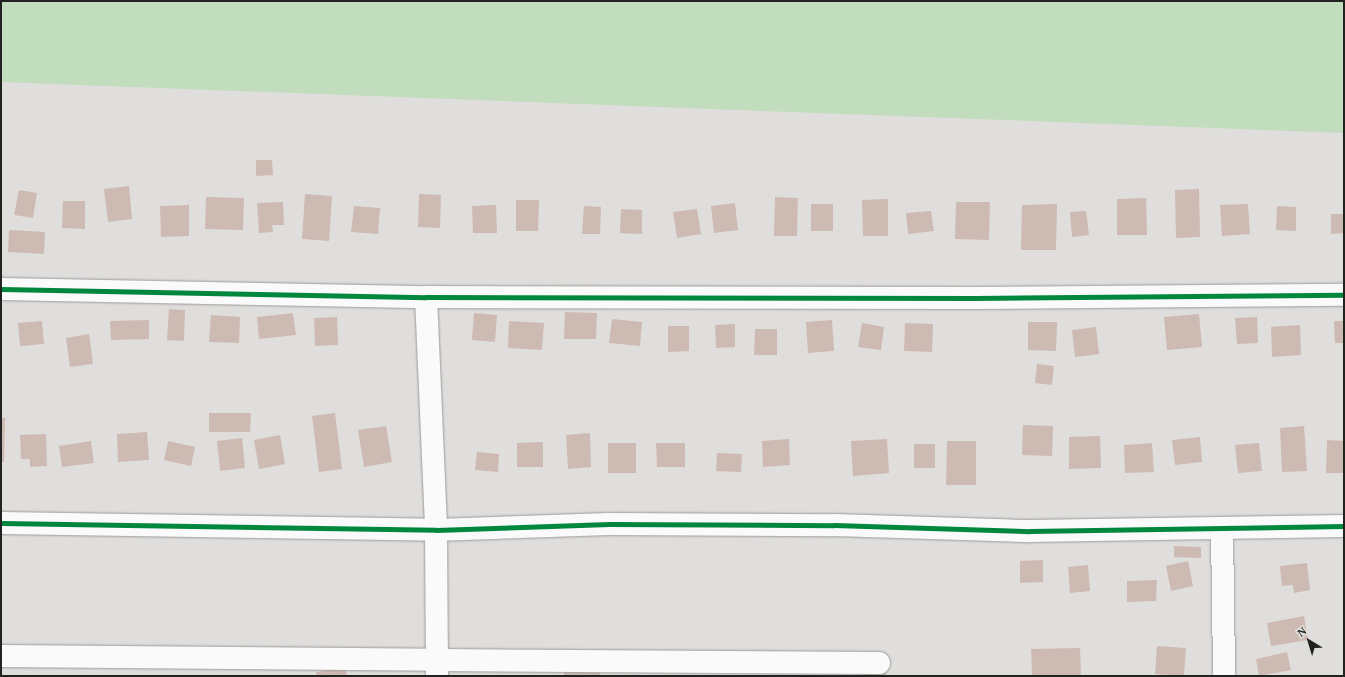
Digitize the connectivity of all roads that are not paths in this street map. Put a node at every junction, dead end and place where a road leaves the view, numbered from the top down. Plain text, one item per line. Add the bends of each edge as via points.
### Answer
1 (1, 290) edge
2 (1344, 295) edge
3 (426, 297) junction
4 (1, 523) edge
5 (1344, 526) edge
6 (1222, 528) junction
7 (436, 530) junction
8 (1, 656) edge
9 (879, 663) dead end
10 (437, 668) edge
11 (1224, 676) edge

1 - 3 street
2 - 3 street via 976,298
3 - 7 street
4 - 7 street
5 - 6 street
6 - 7 street via 1030,531 834,525 609,524
6 - 11 street
7 - 10 street
8 - 10 street
9 - 10 street

